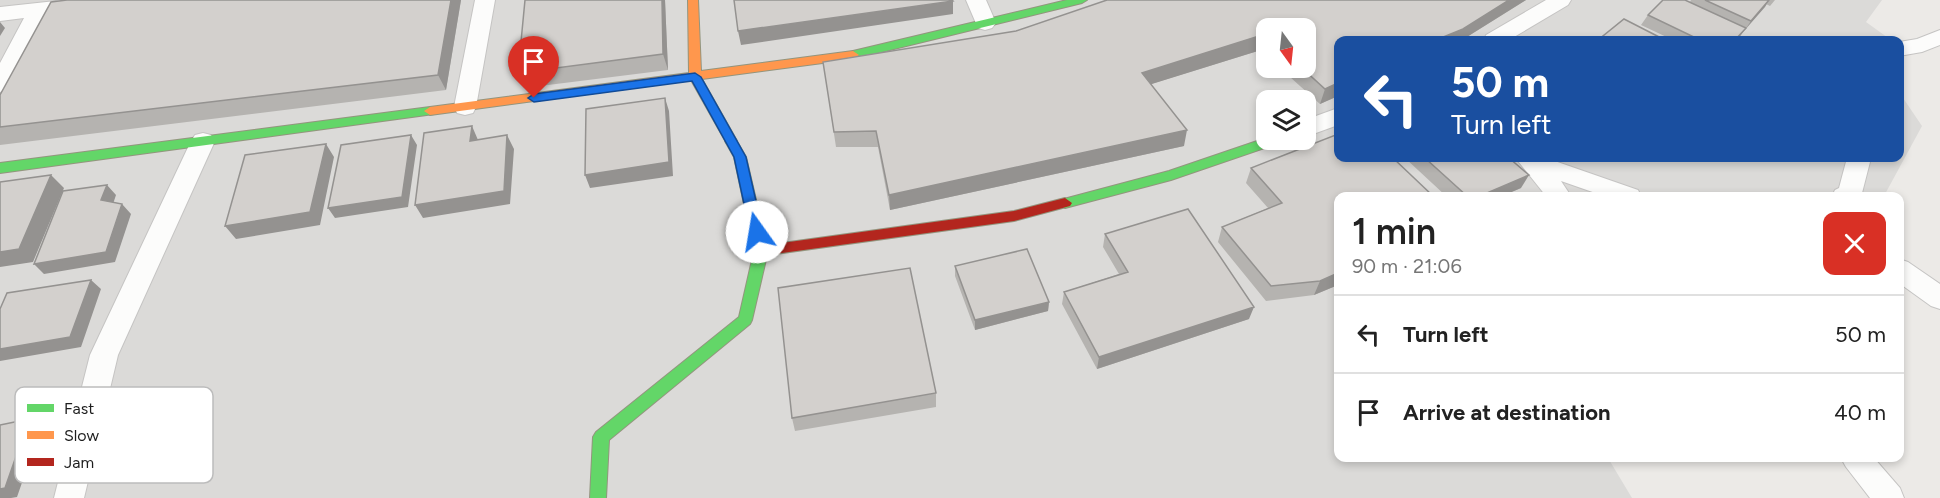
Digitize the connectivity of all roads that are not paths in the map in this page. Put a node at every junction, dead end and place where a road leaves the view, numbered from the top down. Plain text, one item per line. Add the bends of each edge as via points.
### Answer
1 (123, 0) edge
2 (485, 0) edge
3 (693, 0) edge
4 (976, 0) edge
5 (1082, 0) edge
6 (1561, 0) edge
7 (39, 10) junction
8 (0, 15) edge
9 (985, 22) junction
10 (1501, 36) edge
11 (1940, 36) edge
12 (1904, 48) edge
13 (695, 77) junction
14 (0, 84) edge
15 (465, 107) junction
16 (1334, 118) edge
17 (1316, 125) edge
18 (203, 141) junction
19 (1256, 146) edge
20 (1530, 162) edge
21 (1534, 162) edge
22 (1858, 162) edge
23 (0, 168) edge
24 (1556, 192) edge
25 (1618, 192) edge
26 (1850, 192) edge
27 (761, 251) junction
28 (1904, 273) edge
29 (1940, 298) edge
30 (96, 387) edge
31 (1859, 462) edge
32 (73, 483) edge
33 (69, 498) edge
34 (598, 498) edge
35 (1889, 498) edge

1 - 7 street
2 - 15 street
3 - 13 street
4 - 9 street
5 - 9 street
6 - 10 street
7 - 8 street
7 - 14 street
9 - 13 street via 858,54
11 - 12 street
13 - 15 street
13 - 27 street via 740,157
15 - 18 street
16 - 17 street
18 - 23 street
18 - 30 street via 104,355
19 - 27 street via 1171,175 1014,216
20 - 24 street
21 - 25 street
22 - 26 street
27 - 34 street via 746,320 601,437
28 - 29 street
31 - 35 street
32 - 33 street

